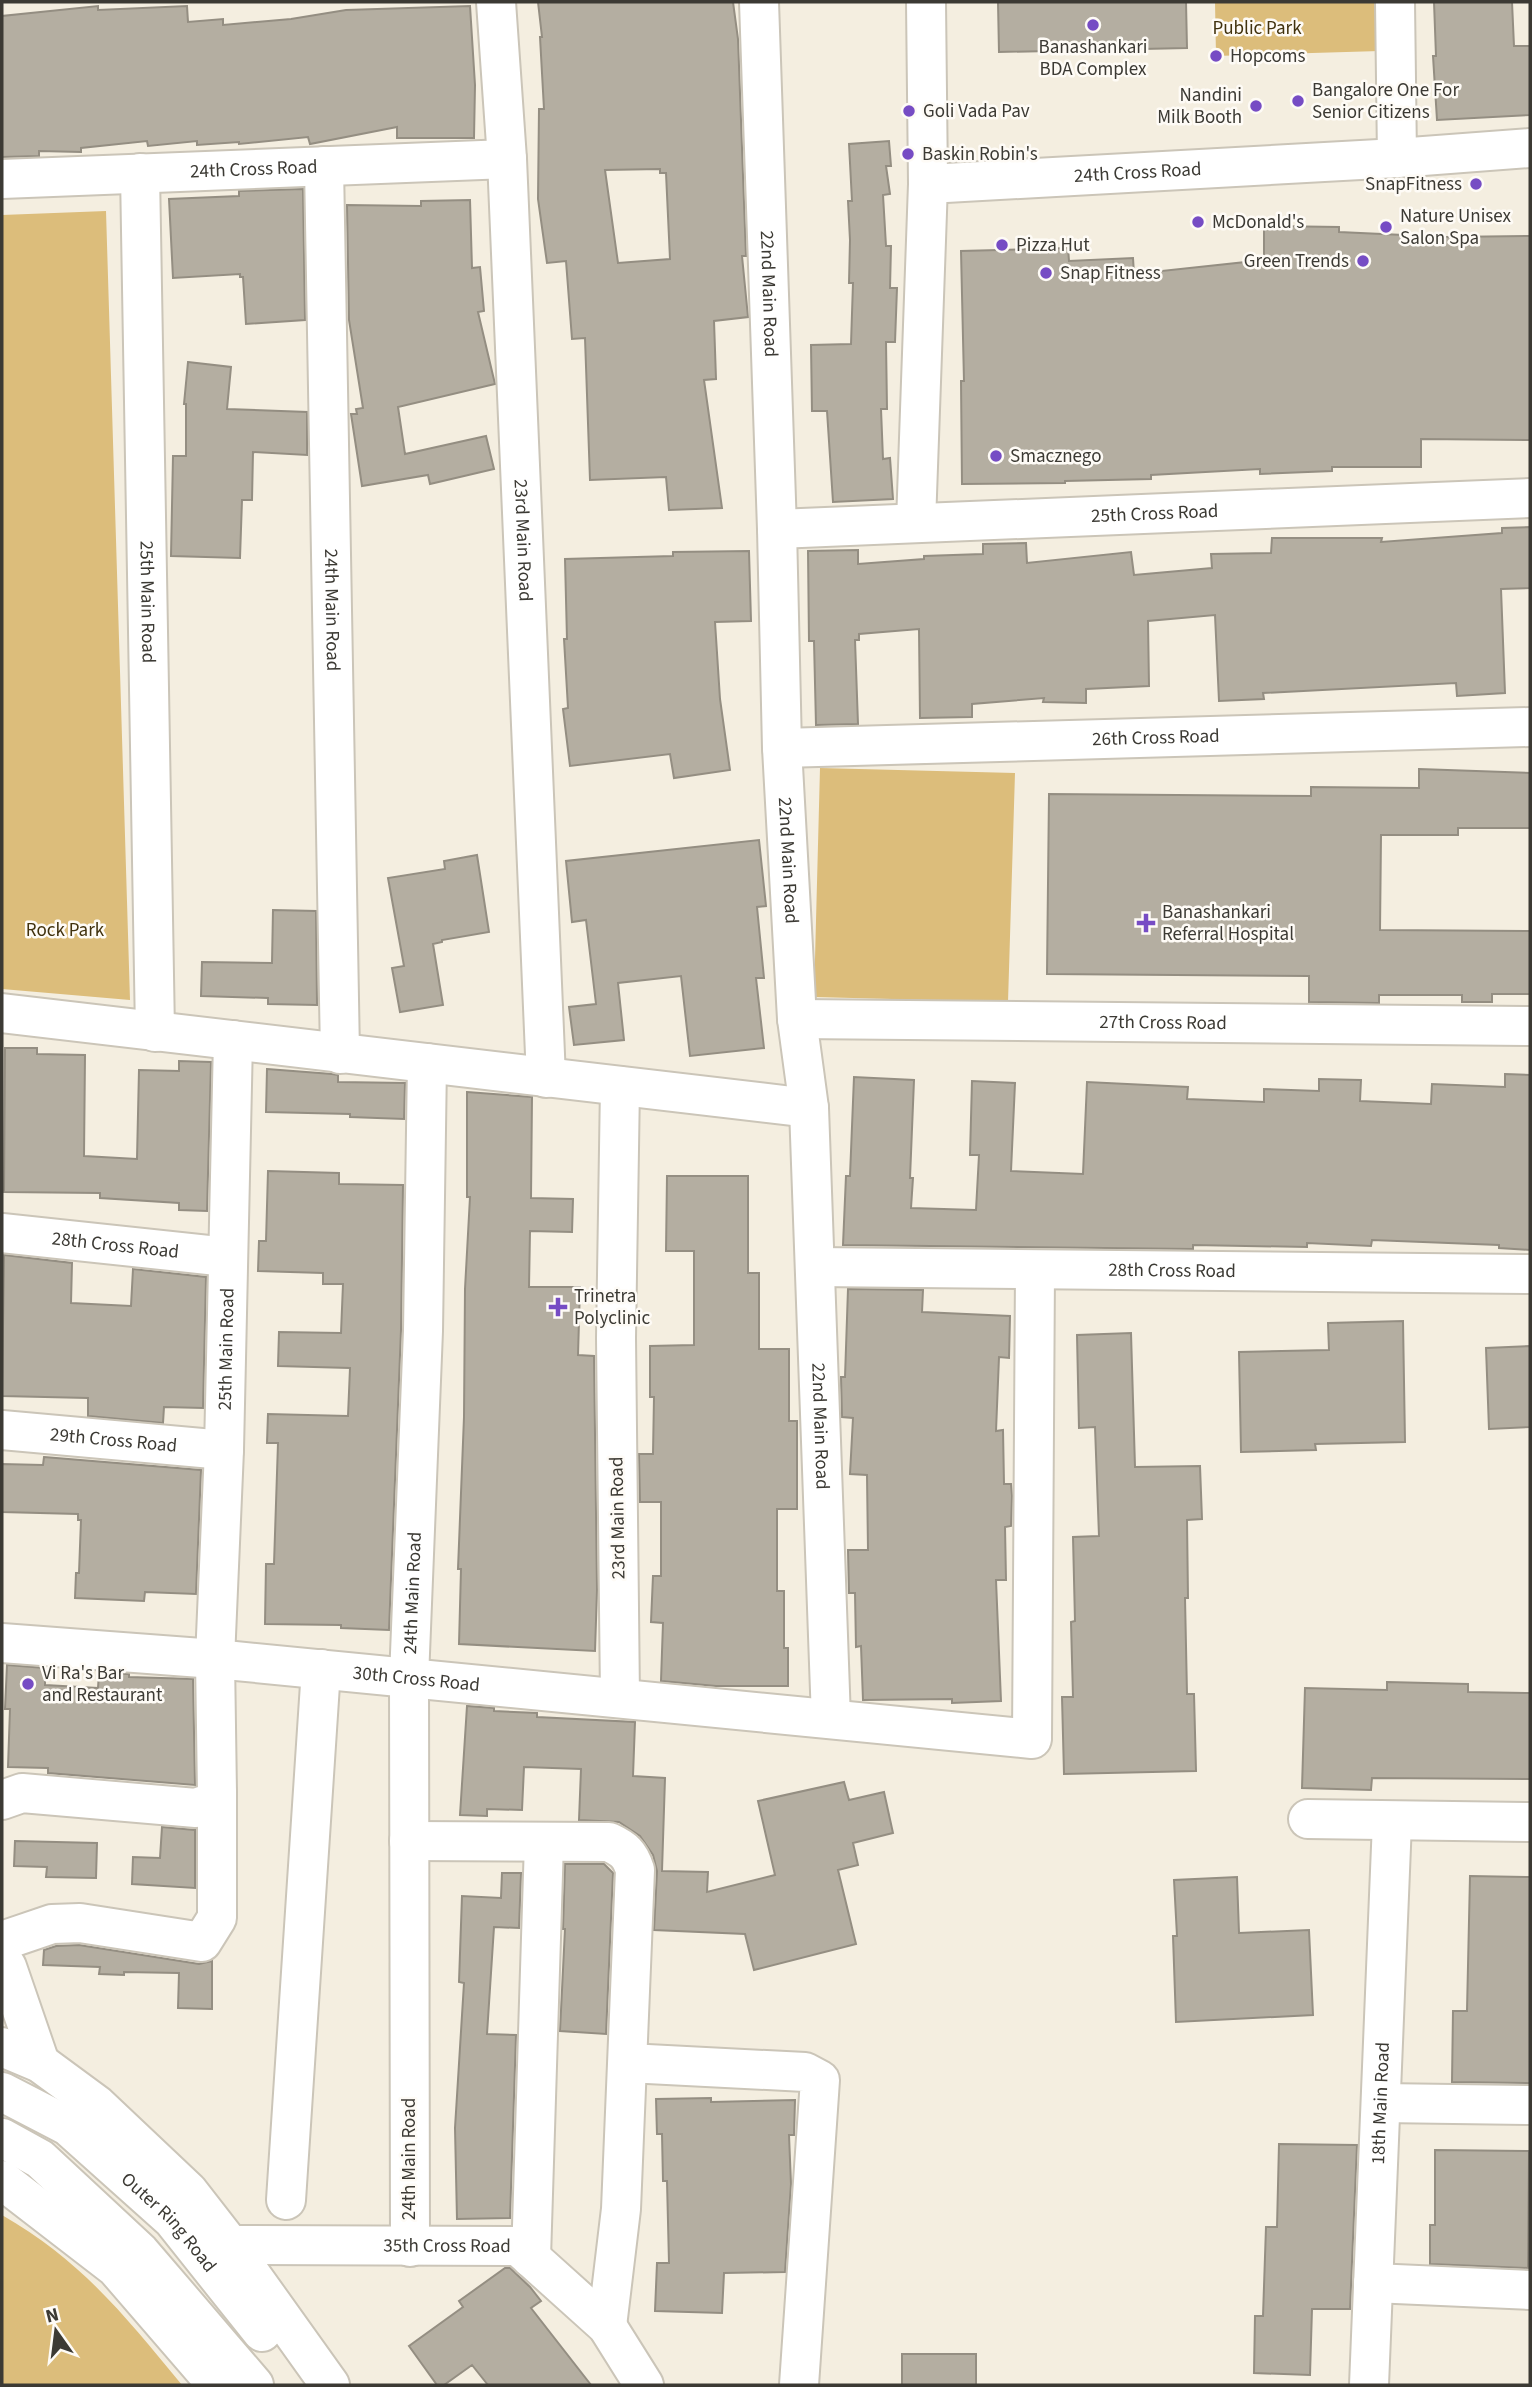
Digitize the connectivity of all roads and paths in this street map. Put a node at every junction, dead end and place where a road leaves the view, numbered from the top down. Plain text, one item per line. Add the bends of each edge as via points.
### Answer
1 (496, 2) edge
2 (759, 2) edge
3 (926, 2) edge
4 (1395, 2) edge
5 (1530, 148) edge
6 (1397, 158) junction
7 (507, 159) junction
8 (324, 166) junction
9 (140, 173) junction
10 (2, 179) edge
11 (928, 184) junction
12 (1530, 498) edge
13 (916, 523) junction
14 (777, 528) junction
15 (1530, 727) edge
16 (782, 748) junction
17 (2, 1013) edge
18 (797, 1019) junction
19 (1530, 1026) edge
20 (155, 1032) junction
21 (233, 1040) junction
22 (340, 1054) junction
23 (427, 1063) junction
24 (546, 1078) junction
25 (620, 1086) junction
26 (809, 1108) junction
27 (2, 1233) edge
28 (227, 1257) junction
29 (815, 1267) junction
30 (1035, 1270) junction
31 (1530, 1274) edge
32 (2, 1430) edge
33 (224, 1450) junction
34 (2, 1643) edge
35 (215, 1659) junction
36 (321, 1669) junction
37 (409, 1678) junction
38 (620, 1698) junction
39 (831, 1719) junction
40 (217, 1793) junction
41 (2, 1800) edge
42 (1308, 1819) dead end
43 (1392, 1822) junction
44 (1530, 1822) edge
45 (409, 1841) junction
46 (544, 1842) junction
47 (2, 1941) edge
48 (2, 1959) edge
49 (2, 2047) edge
50 (40, 2063) junction
51 (628, 2063) junction
52 (2, 2092) edge
53 (1381, 2103) junction
54 (1530, 2105) edge
55 (2, 2138) edge
56 (2, 2180) edge
57 (286, 2200) dead end
58 (230, 2245) junction
59 (410, 2248) junction
60 (531, 2258) junction
61 (1373, 2283) junction
62 (1530, 2290) edge
63 (607, 2326) junction
64 (217, 2385) edge
65 (254, 2385) edge
66 (305, 2385) edge
67 (330, 2385) edge
68 (644, 2385) edge
69 (799, 2385) edge
70 (1369, 2385) edge

1 - 7 main road, 23rd Main Road
2 - 14 main road, 22nd Main Road
3 - 11 main road
4 - 6 main road
5 - 6 main road, 24th Cross Road
6 - 11 main road, 24th Cross Road
7 - 8 main road, 24th Cross Road
7 - 24 main road, 23rd Main Road
8 - 9 main road, 24th Cross Road
8 - 22 main road, 24th Main Road
9 - 10 main road, 24th Cross Road
9 - 20 main road, 25th Main Road
11 - 13 main road
12 - 13 main road, 25th Cross Road
13 - 14 main road, 25th Cross Road
14 - 16 main road, 22nd Main Road
15 - 16 main road, 26th Cross Road
16 - 18 main road, 22nd Main Road
17 - 20 main road
18 - 19 main road, 27th Cross Road
18 - 26 main road, 22nd Main Road
20 - 21 main road
21 - 22 main road
21 - 28 main road, 25th Main Road
22 - 23 main road
23 - 24 main road
23 - 37 main road, 24th Main Road via 423,1331
24 - 25 main road
25 - 26 main road
25 - 38 main road, 23rd Main Road via 616,1338
26 - 29 main road, 22nd Main Road
27 - 28 main road, 28th Cross Road
28 - 33 main road, 25th Main Road
29 - 30 main road, 28th Cross Road
29 - 39 main road, 22nd Main Road
30 - 31 main road, 28th Cross Road
30 - 39 main road, 30th Cross Road via 1032,1739
32 - 33 main road, 29th Cross Road
33 - 35 main road, 25th Main Road
34 - 35 main road, 30th Cross Road
35 - 36 main road, 30th Cross Road
35 - 40 main road, 25th Main Road
36 - 37 main road, 30th Cross Road
36 - 57 main road
37 - 38 main road, 30th Cross Road
37 - 45 main road, 24th Main Road
38 - 39 main road, 30th Cross Road
40 - 41 main road via 210,1803 196,1808 22,1793
40 - 47 main road, 25th Main Road via 217,1918 202,1942 80,1923 52,1924
42 - 43 main road
43 - 44 main road
43 - 53 main road, 18th Main Road
45 - 46 main road
45 - 59 main road, 24th Main Road
46 - 51 main road via 609,1842 627,1851 632,1860
46 - 60 main road
48 - 50 main road
49 - 50 main road
50 - 58 main road via 97,2105 178,2182
51 - 63 main road via 621,2209
51 - 69 main road via 804,2072 820,2080
52 - 66 main road, Outer Ring Road via 68,2126 172,2219
53 - 54 main road
53 - 61 main road, 18th Main Road
55 - 65 main road, Outer Ring Road via 40,2159 140,2252
56 - 64 main road via 116,2268
58 - 59 main road, 35th Cross Road
58 - 67 main road
59 - 60 main road, 35th Cross Road via 518,2246
60 - 63 main road, 35th Cross Road
61 - 62 main road
61 - 70 main road, 18th Main Road
63 - 68 main road, 35th Cross Road

